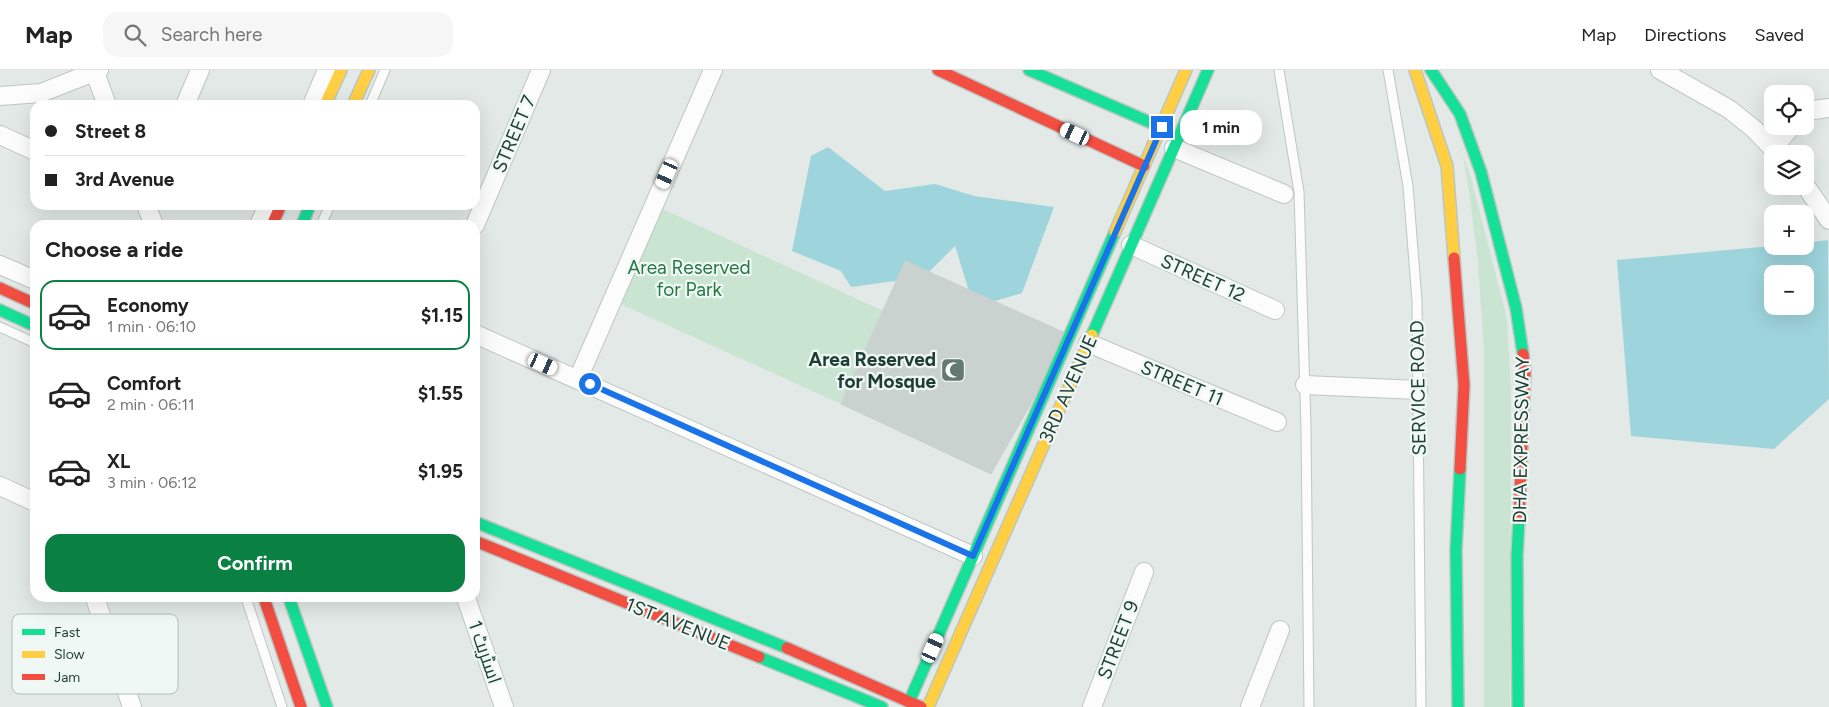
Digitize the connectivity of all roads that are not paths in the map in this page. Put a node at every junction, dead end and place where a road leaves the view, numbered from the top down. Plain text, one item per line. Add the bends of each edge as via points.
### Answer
1 (200, 70) edge
2 (327, 70) edge
3 (340, 70) edge
4 (369, 70) edge
5 (385, 70) edge
6 (541, 70) edge
7 (712, 70) edge
8 (938, 70) edge
9 (1029, 70) edge
10 (1186, 70) edge
11 (1208, 70) edge
12 (1279, 70) edge
13 (1388, 70) edge
14 (1414, 70) edge
15 (1431, 70) edge
16 (1660, 70) edge
17 (95, 71) edge
18 (0, 96) edge
19 (105, 100) edge
20 (187, 100) edge
21 (314, 100) edge
22 (327, 100) edge
23 (355, 100) edge
24 (372, 100) edge
25 (1828, 110) edge
26 (1814, 111) edge
27 (1162, 127) junction
28 (0, 135) edge
29 (1769, 145) edge
30 (1174, 148) junction
31 (30, 149) edge
32 (1144, 166) junction
33 (1284, 194) dead end
34 (1812, 195) edge
35 (477, 220) edge
36 (1829, 220) edge
37 (1131, 245) junction
38 (0, 265) edge
39 (30, 278) edge
40 (0, 288) edge
41 (30, 302) edge
42 (0, 310) edge
43 (1275, 310) dead end
44 (30, 324) edge
45 (0, 327) edge
46 (480, 336) edge
47 (30, 341) edge
48 (1088, 343) junction
49 (578, 379) junction
50 (1305, 385) junction
51 (1418, 390) junction
52 (1277, 422) dead end
53 (0, 486) edge
54 (30, 500) edge
55 (480, 524) edge
56 (480, 543) edge
57 (973, 556) junction
58 (1144, 572) dead end
59 (96, 602) edge
60 (247, 602) edge
61 (265, 602) edge
62 (291, 602) edge
63 (467, 602) edge
64 (100, 614) edge
65 (1280, 630) dead end
66 (128, 694) edge
67 (909, 702) junction
68 (132, 707) edge
69 (282, 707) edge
70 (301, 707) edge
71 (327, 707) edge
72 (504, 707) edge
73 (882, 707) edge
74 (920, 707) edge
75 (928, 707) edge
76 (1092, 707) edge
77 (1250, 707) edge
78 (1309, 707) edge
79 (1421, 707) edge
80 (1458, 707) edge
81 (1518, 707) edge

1 - 20 street
2 - 21 street
3 - 22 main road
4 - 23 main road
5 - 24 lane
6 - 35 street, STREET 7
7 - 49 street
8 - 32 main road
9 - 27 main road
10 - 27 main road, 3RD AVENUE
11 - 30 main road, 3RD AVENUE
12 - 50 lane via 1299,192
13 - 51 lane, SERVICE ROAD via 1408,186 1417,301
14 - 80 main road via 1447,166 1464,385 1456,550
15 - 81 main road, DHA EXPRESSWAY via 1460,114 1481,172 1522,338 1525,370 1517,556
16 - 29 street via 1729,109
17 - 18 street via 41,93
17 - 19 street
25 - 26 street
27 - 32 main road, 3RD AVENUE
28 - 31 street
30 - 33 street
30 - 37 main road, 3RD AVENUE
32 - 57 main road, 3RD AVENUE
34 - 36 street
37 - 43 street, STREET 12
37 - 48 main road, 3RD AVENUE
38 - 39 street
40 - 41 main road
42 - 44 main road
45 - 47 lane
46 - 49 street
48 - 52 street, STREET 11
48 - 75 main road, 3RD AVENUE
49 - 57 street
50 - 51 street
50 - 78 lane
51 - 79 lane, SERVICE ROAD
53 - 54 street
55 - 67 main road via 812,658
56 - 73 main road, 1ST AVENUE
57 - 67 main road, 3RD AVENUE
58 - 76 street, STREET 9
59 - 64 street
60 - 69 lane
61 - 70 main road
62 - 71 main road
63 - 72 street, اسٹریٹ 1
65 - 77 street
66 - 68 street
67 - 74 main road

